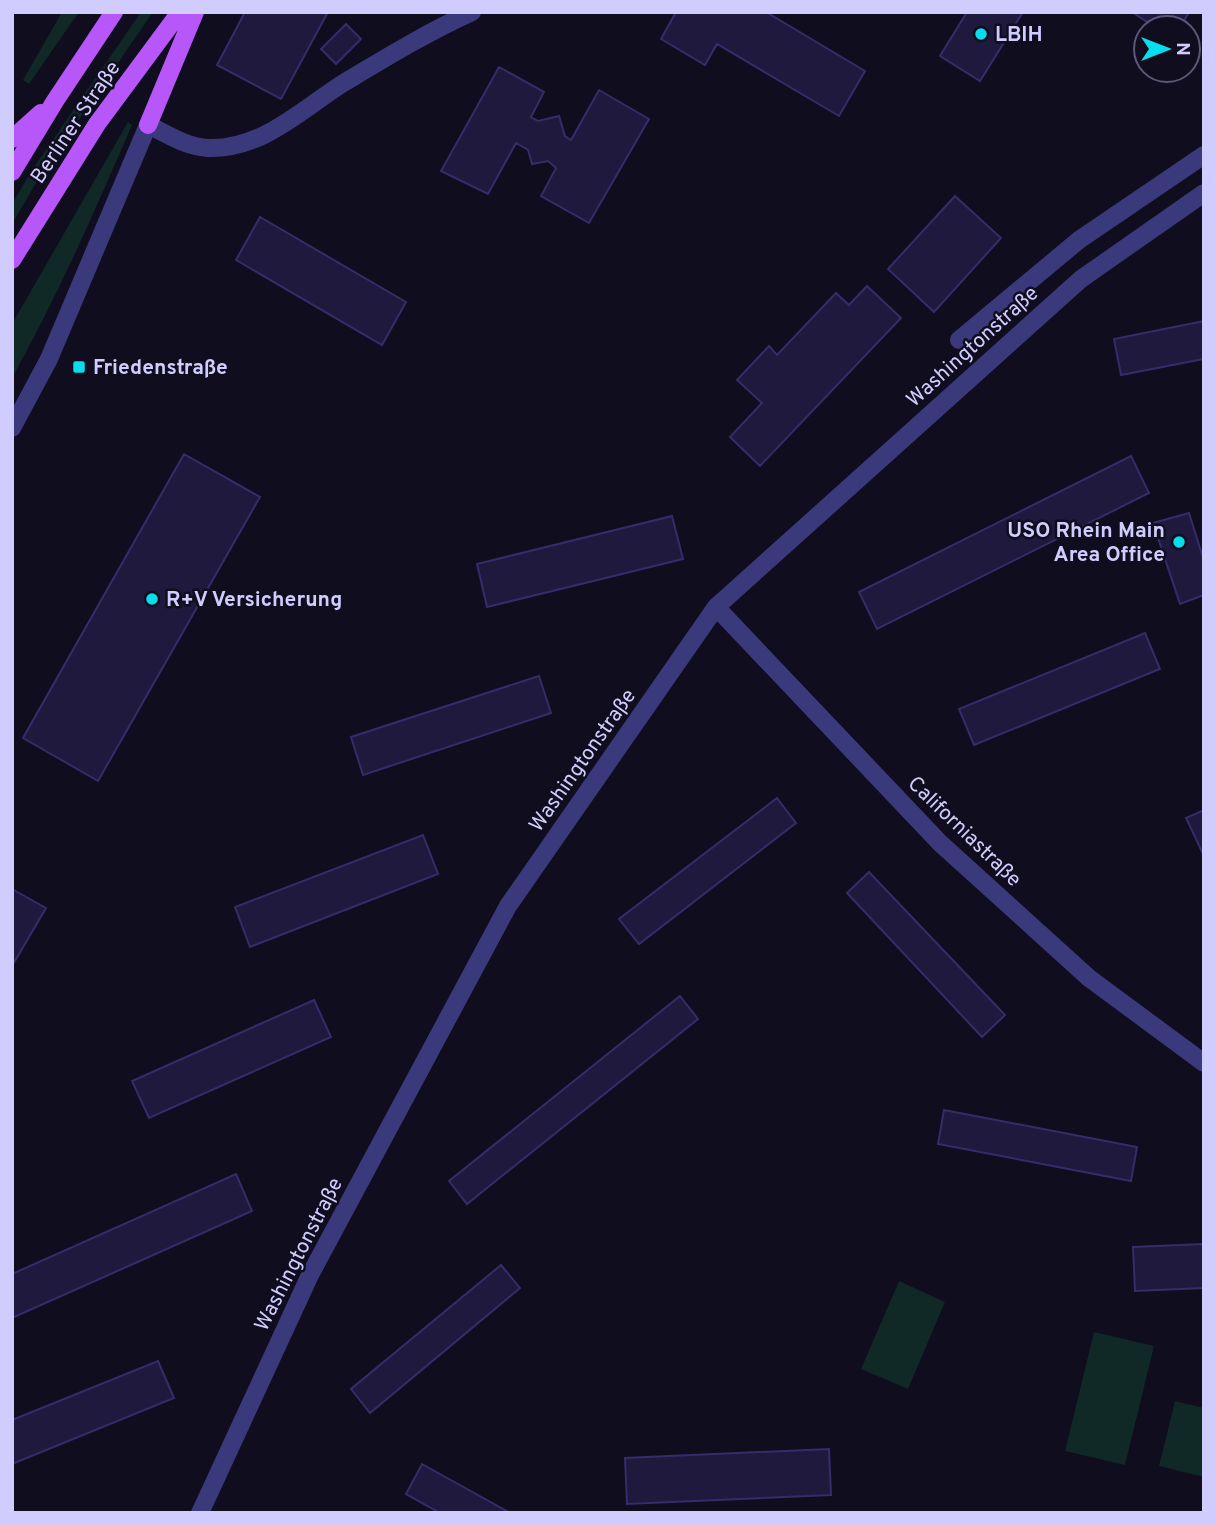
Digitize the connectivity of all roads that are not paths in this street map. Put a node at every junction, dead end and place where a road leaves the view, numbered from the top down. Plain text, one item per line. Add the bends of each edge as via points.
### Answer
1 (114, 12) edge
2 (180, 12) edge
3 (195, 12) edge
4 (472, 12) edge
5 (54, 101) junction
6 (148, 125) junction
7 (12, 139) edge
8 (1204, 155) edge
9 (12, 172) edge
10 (1204, 193) edge
11 (12, 260) edge
12 (959, 340) dead end
13 (12, 428) edge
14 (716, 607) junction
15 (1204, 1063) edge
16 (200, 1513) edge

1 - 5 main road, Berliner Straße
2 - 11 main road, Berliner Straße via 97,124
3 - 6 main road
4 - 6 street via 399,49 255,140 207,148 188,145
5 - 7 main road
5 - 9 main road, Berliner Straße
6 - 13 street via 49,359
8 - 12 street via 1079,240
10 - 14 street, Washingtonstraße via 1081,279
14 - 15 street, Californiastraße via 940,843 1089,978
14 - 16 street, Washingtonstraße via 508,906 310,1275

